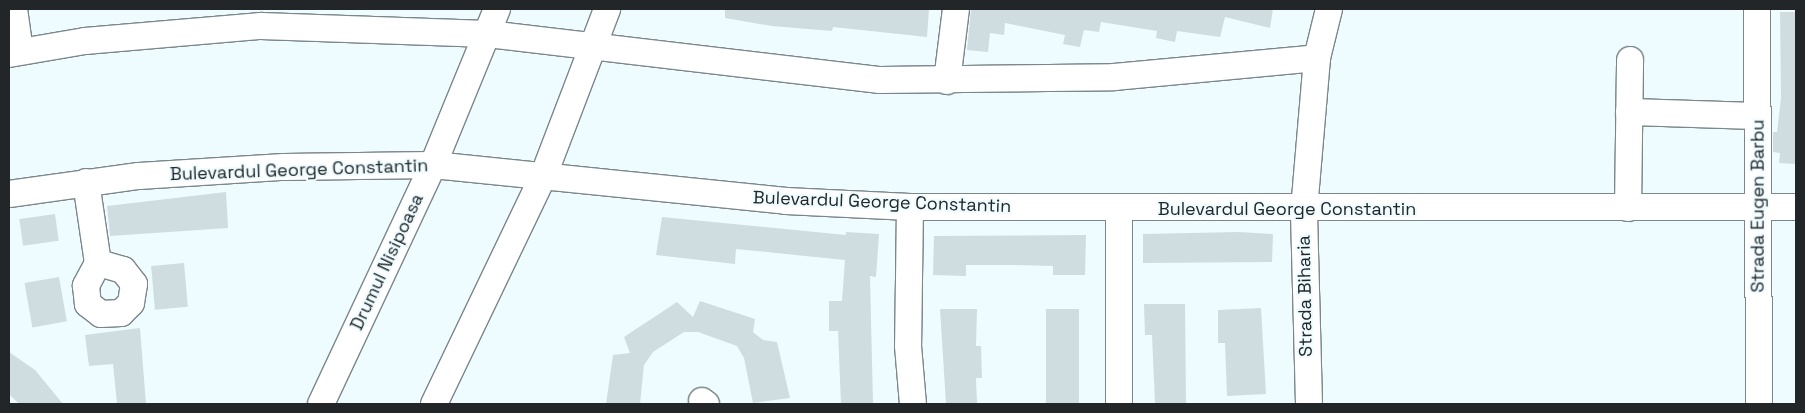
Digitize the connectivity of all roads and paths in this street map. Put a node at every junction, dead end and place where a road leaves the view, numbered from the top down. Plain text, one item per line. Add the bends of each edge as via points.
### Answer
1 (14, 9) edge
2 (496, 9) edge
3 (607, 9) edge
4 (956, 9) edge
5 (1329, 9) edge
6 (1757, 9) edge
7 (488, 34) junction
8 (596, 46) junction
9 (14, 52) edge
10 (1317, 58) junction
11 (1630, 60) dead end
12 (947, 81) junction
13 (1629, 112) junction
14 (1758, 116) junction
15 (433, 164) junction
16 (543, 177) junction
17 (86, 182) junction
18 (9, 194) edge
19 (910, 207) junction
20 (1796, 207) edge
21 (1119, 208) junction
22 (1628, 208) junction
23 (1758, 208) junction
24 (1304, 210) junction
25 (98, 263) dead end
26 (321, 404) edge
27 (434, 404) edge
28 (913, 404) edge
29 (1119, 404) edge
30 (1309, 404) edge
31 (1759, 404) edge

1 - 9 street
2 - 7 street, Drumul Nisipoasa
3 - 8 street
4 - 12 street
5 - 10 street, Strada Biharia
6 - 14 street, Strada Eugen Barbu
7 - 8 street
7 - 9 street via 261,26 94,40
7 - 15 street, Drumul Nisipoasa
8 - 12 street via 806,74
8 - 16 street
10 - 12 street via 1114,77
10 - 24 street, Strada Biharia
11 - 13 street
13 - 14 street
13 - 22 street
14 - 23 street, Strada Eugen Barbu
15 - 16 street, Bulevardul George Constantin
15 - 17 street, Bulevardul George Constantin via 284,166
15 - 26 street, Drumul Nisipoasa
16 - 19 street, Bulevardul George Constantin via 786,201
16 - 27 street
17 - 18 street, Bulevardul George Constantin
17 - 25 street
19 - 21 street, Bulevardul George Constantin
19 - 28 street via 908,346
20 - 23 street, Bulevardul George Constantin
21 - 24 street, Bulevardul George Constantin
21 - 29 street
22 - 23 street, Bulevardul George Constantin
22 - 24 street, Bulevardul George Constantin
23 - 31 street, Strada Eugen Barbu
24 - 30 street, Strada Biharia

